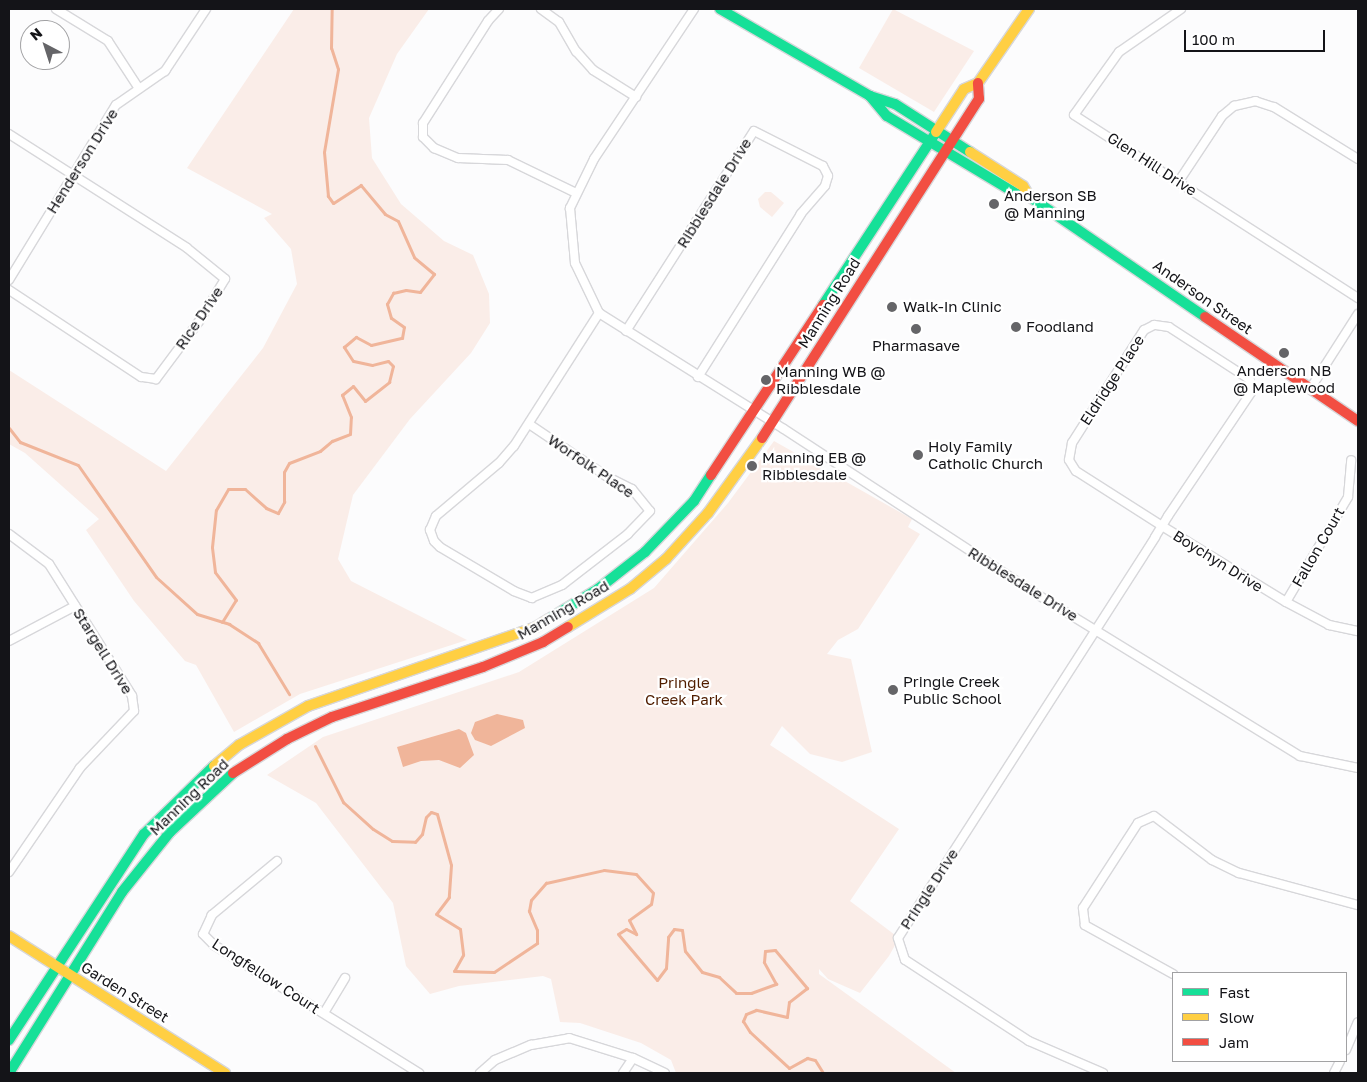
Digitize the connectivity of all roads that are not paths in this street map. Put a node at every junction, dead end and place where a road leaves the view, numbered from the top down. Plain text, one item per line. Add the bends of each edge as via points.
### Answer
1 (56, 9) edge
2 (206, 9) edge
3 (499, 9) edge
4 (541, 9) edge
5 (694, 9) edge
6 (720, 9) edge
7 (1029, 9) edge
8 (1181, 9) edge
9 (978, 83) junction
10 (138, 87) junction
11 (870, 96) junction
12 (636, 97) junction
13 (937, 130) junction
14 (9, 134) edge
15 (952, 139) junction
16 (929, 142) junction
17 (945, 151) junction
18 (1358, 159) edge
19 (74, 173) junction
20 (1179, 181) junction
21 (576, 194) junction
22 (1030, 197) junction
23 (9, 280) edge
24 (9, 290) edge
25 (1358, 298) edge
26 (599, 314) junction
27 (1358, 314) edge
28 (626, 331) junction
29 (698, 378) junction
30 (1310, 389) junction
31 (755, 412) junction
32 (772, 421) junction
33 (1358, 421) edge
34 (529, 424) junction
35 (1351, 460) dead end
36 (1162, 526) junction
37 (9, 534) edge
38 (1286, 602) junction
39 (75, 606) junction
40 (1096, 629) junction
41 (1358, 632) edge
42 (9, 641) edge
43 (1358, 768) edge
44 (277, 861) dead end
45 (9, 872) edge
46 (1358, 905) edge
47 (9, 936) edge
48 (56, 967) junction
49 (1172, 973) edge
50 (70, 976) junction
51 (345, 978) dead end
52 (324, 1012) junction
53 (1358, 1022) edge
54 (9, 1040) edge
55 (1348, 1040) edge
56 (1358, 1045) edge
57 (633, 1058) junction
58 (9, 1073) edge
59 (225, 1073) edge
60 (419, 1073) edge
61 (480, 1073) edge
62 (623, 1073) edge
63 (665, 1073) edge
64 (1103, 1073) edge

1 - 10 street via 108,41
2 - 10 street, Henderson Drive via 165,71
3 - 21 street via 423,123 423,137 434,148 458,158 508,160
4 - 12 street via 559,22 576,51 593,70
5 - 12 street
6 - 11 main road, Anderson Street
7 - 9 main road, Manning Road
8 - 20 street, Glen Hill Drive via 1119,52 1074,115
9 - 13 main road, Manning Road via 964,89
9 - 15 main road, Manning Road via 979,99
10 - 19 street, Henderson Drive via 116,105
11 - 13 main road, Anderson Street via 895,104
11 - 16 main road, Anderson Street via 886,116
12 - 21 street via 594,159
13 - 15 main road, Anderson Street
13 - 16 main road, Manning Road
14 - 19 street, Rice Drive
15 - 17 main road, Manning Road
15 - 22 main road, Anderson Street via 1024,186
16 - 17 main road, Anderson Street
16 - 31 main road, Manning Road
17 - 22 main road, Anderson Street via 1017,194
17 - 32 main road, Manning Road
18 - 20 street via 1274,107 1255,101 1234,106 1222,116
19 - 23 street, Henderson Drive
19 - 24 street, Rice Drive via 188,248 225,279 156,380 141,377
20 - 25 street, Glen Hill Drive
21 - 26 street via 570,208 574,263
22 - 30 main road, Anderson Street
26 - 28 street, Ribblesdale Drive
26 - 34 street, Worfolk Place
27 - 30 street
28 - 29 street, Ribblesdale Drive
28 - 29 street, Ribblesdale Drive via 754,131 823,166 828,176 825,186 802,214
29 - 31 street, Ribblesdale Drive
30 - 33 main road, Anderson Street
31 - 32 street, Ribblesdale Drive
31 - 48 main road, Manning Road via 694,501 645,552 598,589 536,627 308,706 240,746 187,790 144,834
32 - 40 street, Ribblesdale Drive via 1030,590
32 - 50 main road, Manning Road via 708,513 666,559 630,589 543,642 483,667 332,717 287,739 235,772 170,832 122,892
34 - 34 street, Worfolk Place via 499,463 436,516 430,530 440,547 514,591 532,598 562,585 628,534 650,511 632,489 606,476
35 - 38 street, Fallon Court via 1348,497
36 - 36 street, Eldridge Place via 1076,471 1069,460 1072,442 1144,330 1154,325 1169,327 1249,379 1252,391
36 - 38 street, Boychyn Drive
36 - 40 street, Boychyn Drive
37 - 39 street, Stargell Drive via 49,564
38 - 41 street, Boychyn Drive via 1329,625
39 - 42 street
39 - 45 street, Stargell Drive via 132,696 134,711 80,768
40 - 43 street, Ribblesdale Drive via 1300,756
40 - 64 street, Pringle Drive via 898,938 905,960 1029,1041
44 - 52 street, Longfellow Court via 212,915 203,934 214,945
46 - 49 street via 1239,873 1212,860 1154,816 1138,822 1083,908 1085,925
47 - 48 main road, Garden Street
48 - 50 main road, Garden Street
48 - 54 main road, Manning Road
50 - 58 main road, Manning Road
50 - 59 main road, Garden Street
51 - 52 street
52 - 60 street, Longfellow Court
53 - 55 street
55 - 56 street
57 - 61 street via 569,1038 531,1045 495,1060
57 - 62 street
57 - 63 street

